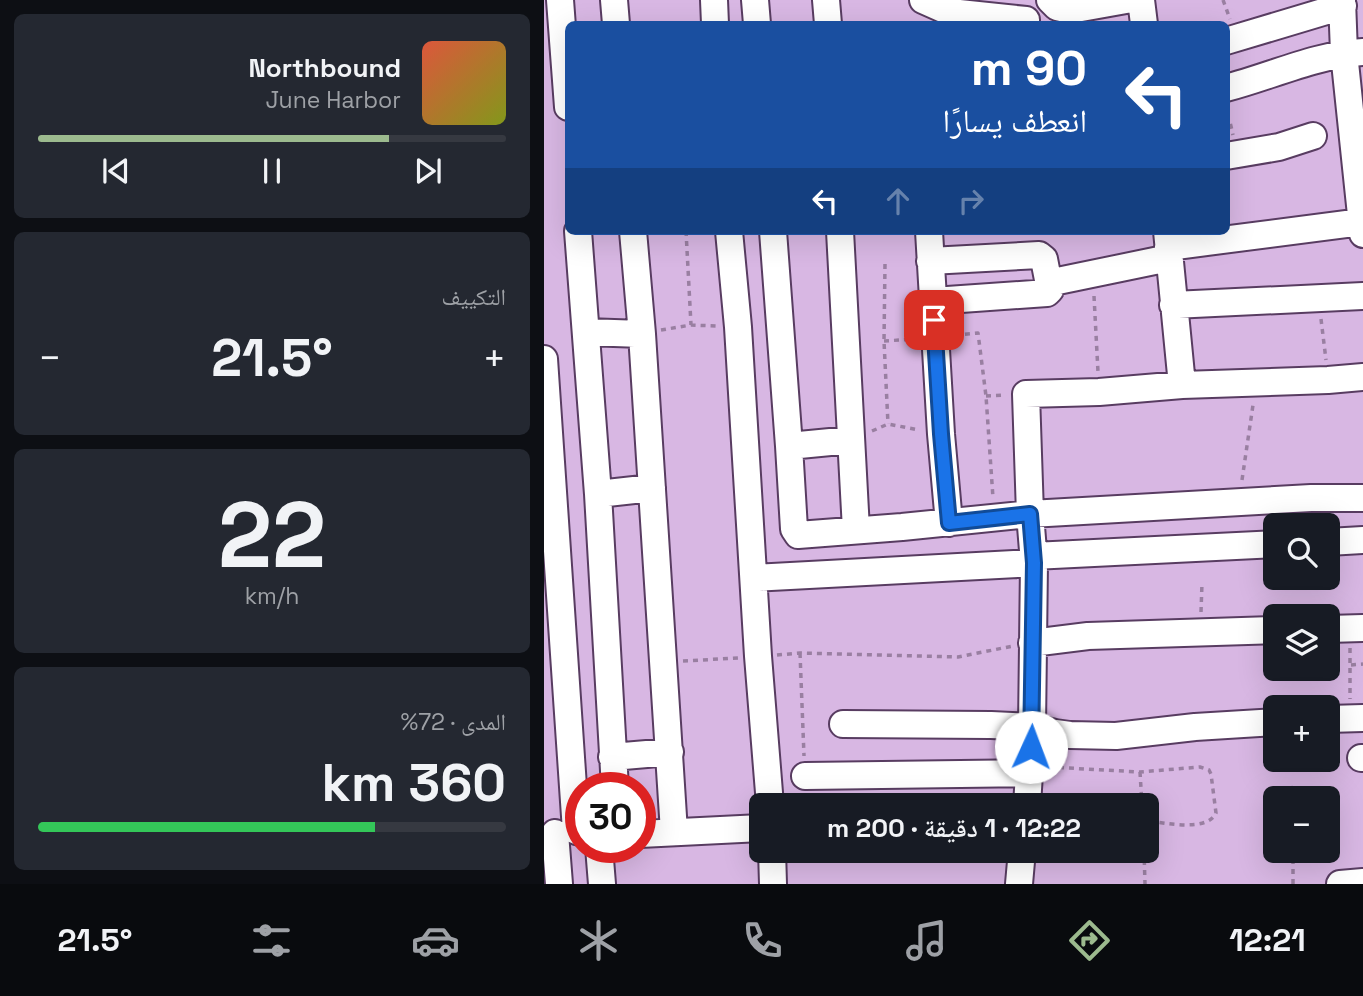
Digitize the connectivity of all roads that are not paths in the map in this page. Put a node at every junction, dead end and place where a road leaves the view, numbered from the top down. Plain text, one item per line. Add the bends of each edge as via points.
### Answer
1 (614, 0) edge
2 (714, 0) edge
3 (755, 0) edge
4 (826, 0) edge
5 (923, 0) edge
6 (1050, 0) edge
7 (1126, 0) edge
8 (1141, 0) edge
9 (1342, 3) edge
10 (555, 11) edge
11 (1026, 20) dead end
12 (616, 21) edge
13 (715, 21) edge
14 (757, 21) edge
15 (828, 21) edge
16 (1144, 21) edge
17 (1230, 40) edge
18 (1353, 52) edge
19 (565, 85) edge
20 (1230, 87) edge
21 (1313, 135) dead end
22 (1230, 155) edge
23 (1362, 222) edge
24 (1363, 234) edge
25 (578, 235) edge
26 (633, 235) edge
27 (730, 235) edge
28 (773, 235) edge
29 (840, 235) edge
30 (929, 235) edge
31 (1168, 245) edge
32 (930, 261) junction
33 (1048, 283) junction
34 (1363, 296) edge
35 (933, 302) junction
36 (1173, 305) junction
37 (586, 332) junction
38 (642, 334) junction
39 (544, 359) edge
40 (1363, 377) edge
41 (1182, 385) junction
42 (593, 418) junction
43 (549, 423) junction
44 (851, 440) junction
45 (789, 446) junction
46 (652, 488) junction
47 (598, 495) junction
48 (1363, 498) edge
49 (1030, 514) junction
50 (949, 523) junction
51 (856, 530) junction
52 (1363, 540) edge
53 (1340, 541) edge
54 (1263, 545) edge
55 (1034, 560) junction
56 (754, 578) junction
57 (1363, 628) edge
58 (1340, 629) edge
59 (1263, 630) edge
60 (1032, 643) junction
61 (1263, 723) edge
62 (843, 724) dead end
63 (1032, 727) junction
64 (670, 752) junction
65 (612, 757) junction
66 (1030, 770) junction
67 (613, 772) edge
68 (805, 776) road end
69 (769, 793) edge
70 (1028, 793) edge
71 (749, 829) edge
72 (564, 832) edge
73 (674, 832) junction
74 (656, 833) edge
75 (600, 863) edge
76 (772, 863) edge
77 (1021, 863) edge
78 (1363, 882) edge
79 (559, 884) edge
80 (602, 884) edge
81 (773, 884) edge
82 (1019, 884) edge
83 (1340, 884) edge

1 - 12 street
2 - 13 street
3 - 14 street
4 - 15 street
5 - 11 street via 950,12
6 - 7 street via 1070,10
8 - 16 street
9 - 17 street
9 - 18 street
10 - 19 street
18 - 20 street
18 - 23 street
21 - 22 street via 1279,147
23 - 24 street
23 - 31 street
25 - 37 street
26 - 38 street
27 - 56 street
28 - 45 street
29 - 44 street
30 - 32 street
31 - 33 street via 1092,274
31 - 36 street
32 - 33 street via 1039,255
32 - 35 street
33 - 35 street via 1047,293
34 - 36 street
35 - 50 street
36 - 41 street
37 - 38 street
37 - 42 street
38 - 46 street
39 - 43 street
40 - 41 street
41 - 49 street via 1026,394
42 - 43 street
42 - 47 street
43 - 72 street
44 - 45 street
44 - 51 street
45 - 51 street via 796,533
46 - 47 street
46 - 64 street
47 - 65 street
48 - 49 street
49 - 50 street
49 - 55 street
50 - 51 street
52 - 53 street
54 - 55 street
55 - 56 street
55 - 60 street
56 - 69 street
57 - 58 street
59 - 60 street via 1088,636
60 - 63 street
61 - 63 street via 1116,736 1070,735
62 - 63 street
63 - 66 street
64 - 65 street
64 - 73 street
65 - 67 street
66 - 68 street
66 - 70 street
71 - 73 street
72 - 79 street
73 - 74 street
75 - 80 street
76 - 81 street
77 - 82 street
78 - 83 street

